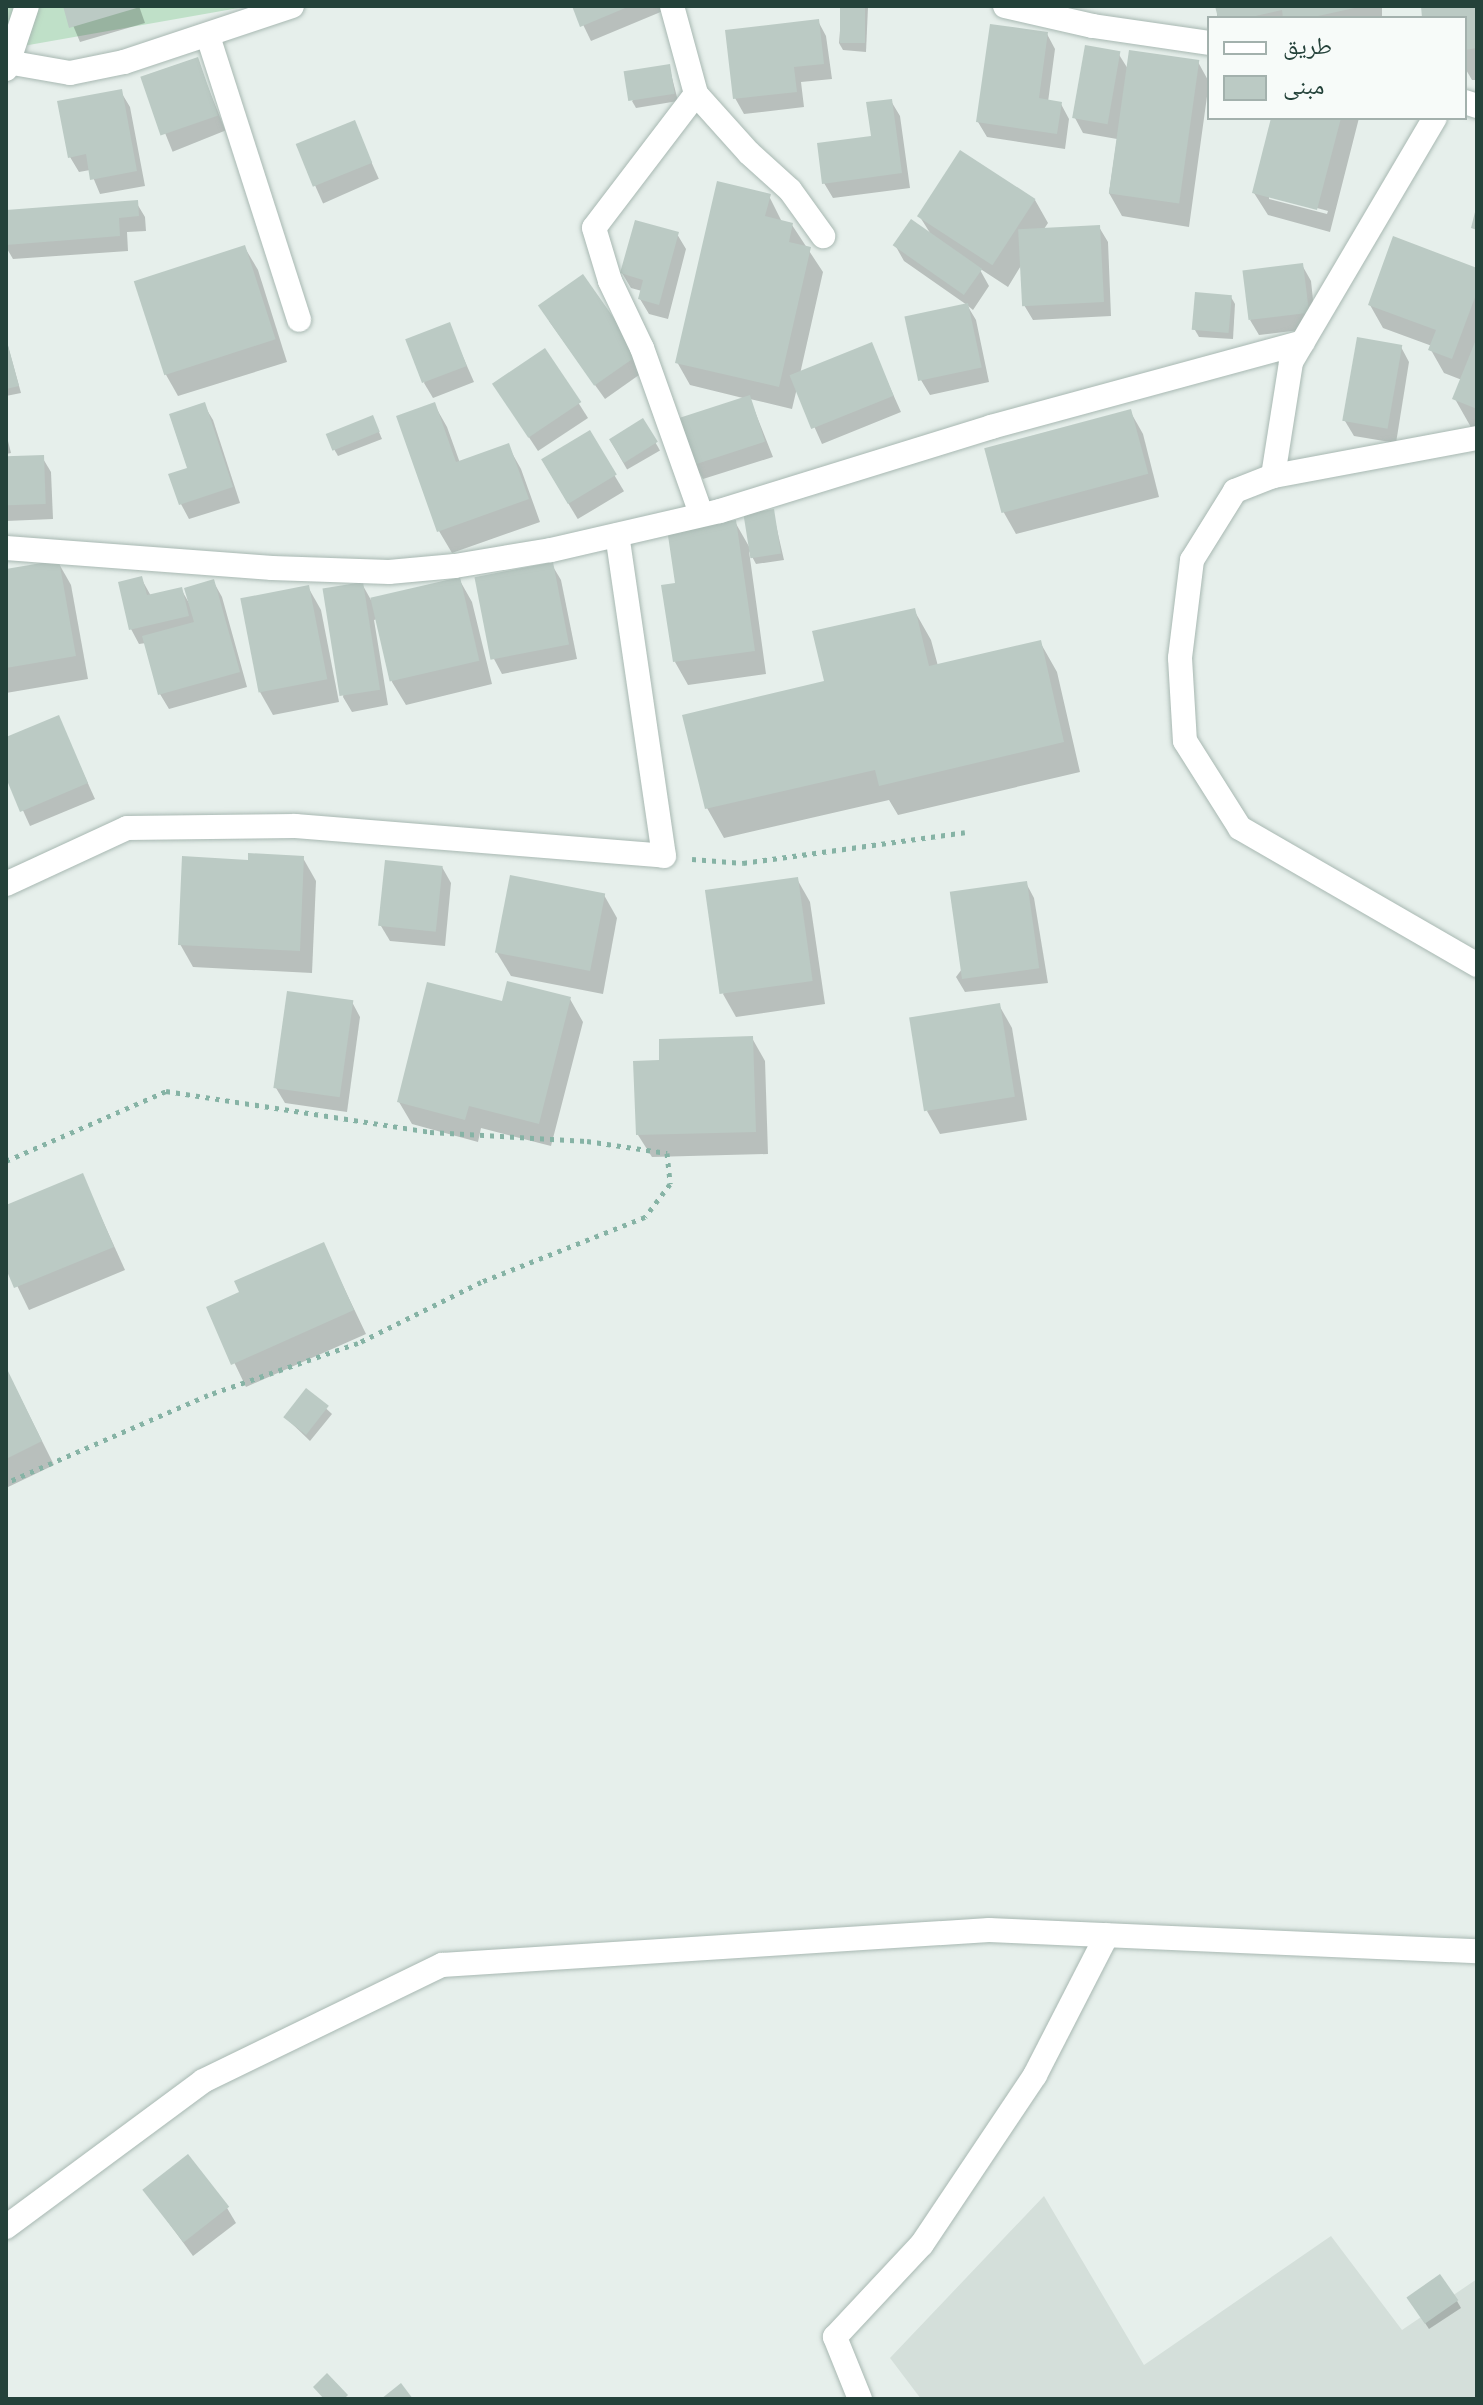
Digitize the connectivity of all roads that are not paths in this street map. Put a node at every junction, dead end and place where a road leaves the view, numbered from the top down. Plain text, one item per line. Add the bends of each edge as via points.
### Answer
1 (27, 6) edge
2 (292, 6) edge
3 (672, 6) edge
4 (1005, 6) edge
5 (208, 36) junction
6 (1207, 43) edge
7 (7, 62) edge
8 (6, 69) edge
9 (696, 94) junction
10 (1434, 120) edge
11 (823, 236) dead end
12 (299, 320) dead end
13 (1303, 342) junction
14 (1477, 438) edge
15 (1273, 476) junction
16 (701, 514) junction
17 (617, 535) junction
18 (6, 548) edge
19 (6, 884) edge
20 (1477, 965) edge
21 (1107, 1935) junction
22 (1477, 1951) edge
23 (6, 2227) edge
24 (860, 2399) edge

1 - 7 street
2 - 5 street
3 - 9 street
4 - 6 street
5 - 7 street via 70,73
5 - 12 street
7 - 8 street
9 - 11 street via 790,190
9 - 16 street via 594,228
10 - 13 street
13 - 15 street via 1291,362
13 - 16 street
14 - 15 street
15 - 20 street via 1235,491 1192,560 1180,658 1185,741 1240,828
16 - 17 street
17 - 18 street via 455,566 389,572
17 - 19 street via 664,856 295,826 127,828
21 - 22 street
21 - 23 street via 989,1930 442,1965 203,2081
21 - 24 street via 1035,2075 922,2244 835,2337

